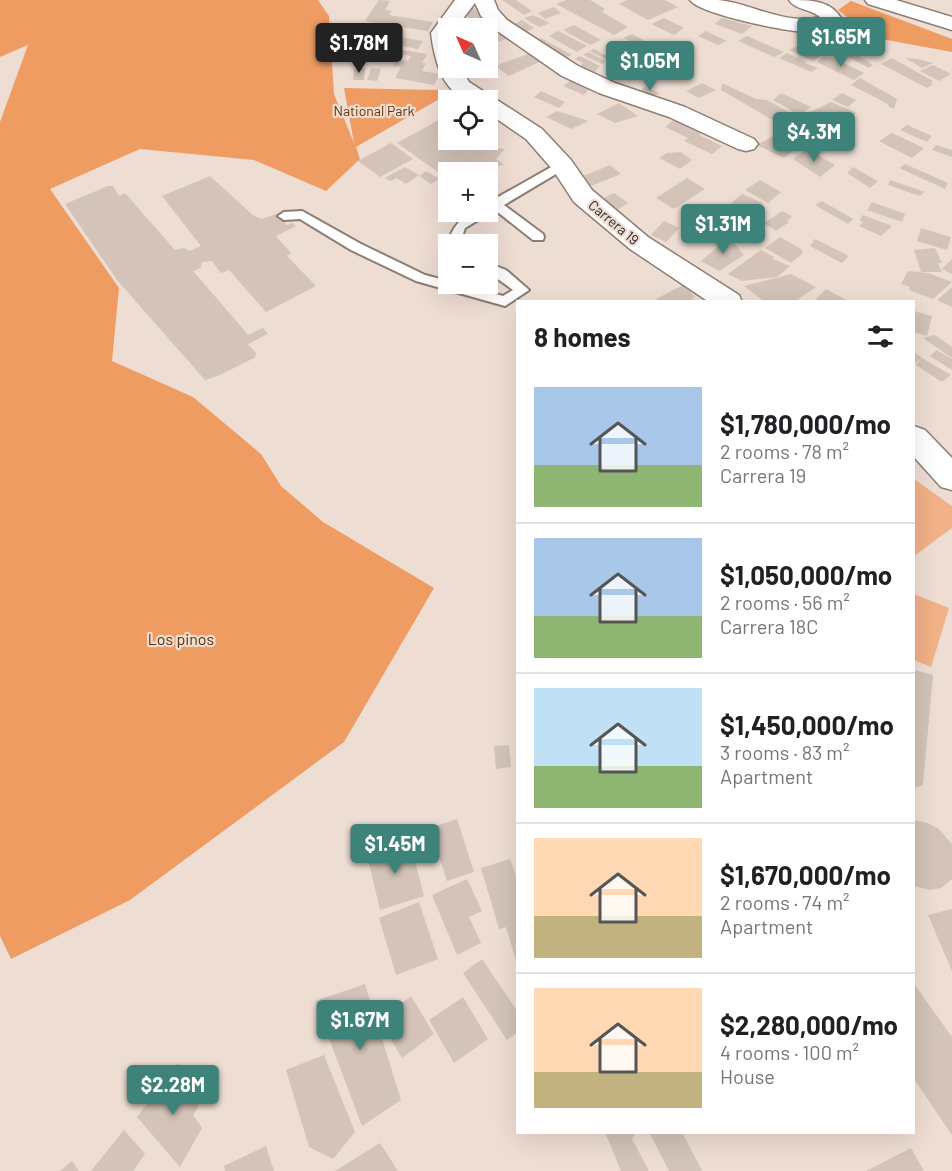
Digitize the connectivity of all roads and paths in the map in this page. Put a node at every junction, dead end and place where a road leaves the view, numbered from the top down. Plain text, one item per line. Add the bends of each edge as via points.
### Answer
1 (466, 0) edge
2 (484, 0) edge
3 (700, 0) edge
4 (798, 0) edge
5 (875, 0) edge
6 (453, 18) edge
7 (952, 24) edge
8 (456, 78) edge
9 (467, 90) edge
10 (498, 110) edge
11 (746, 144) dead end
12 (562, 165) junction
13 (498, 202) edge
14 (498, 211) edge
15 (284, 216) dead end
16 (467, 222) edge
17 (457, 234) edge
18 (538, 237) dead end
19 (498, 272) edge
20 (438, 282) edge
21 (480, 294) edge
22 (726, 300) edge
23 (915, 439) edge
24 (952, 478) edge

1 - 6 street, Carrera 19
2 - 11 street via 488,12 500,24 570,71 677,112
3 - 4 street via 755,17 810,26 831,20 822,8
5 - 7 street
8 - 9 street, Carrera 19
10 - 12 street, Carrera 19 via 534,134
12 - 13 lane
12 - 22 street, Carrera 19 via 583,196 639,243
14 - 18 lane
15 - 20 lane via 302,215 356,247
16 - 17 lane
19 - 21 lane via 522,290 505,301
23 - 24 street

